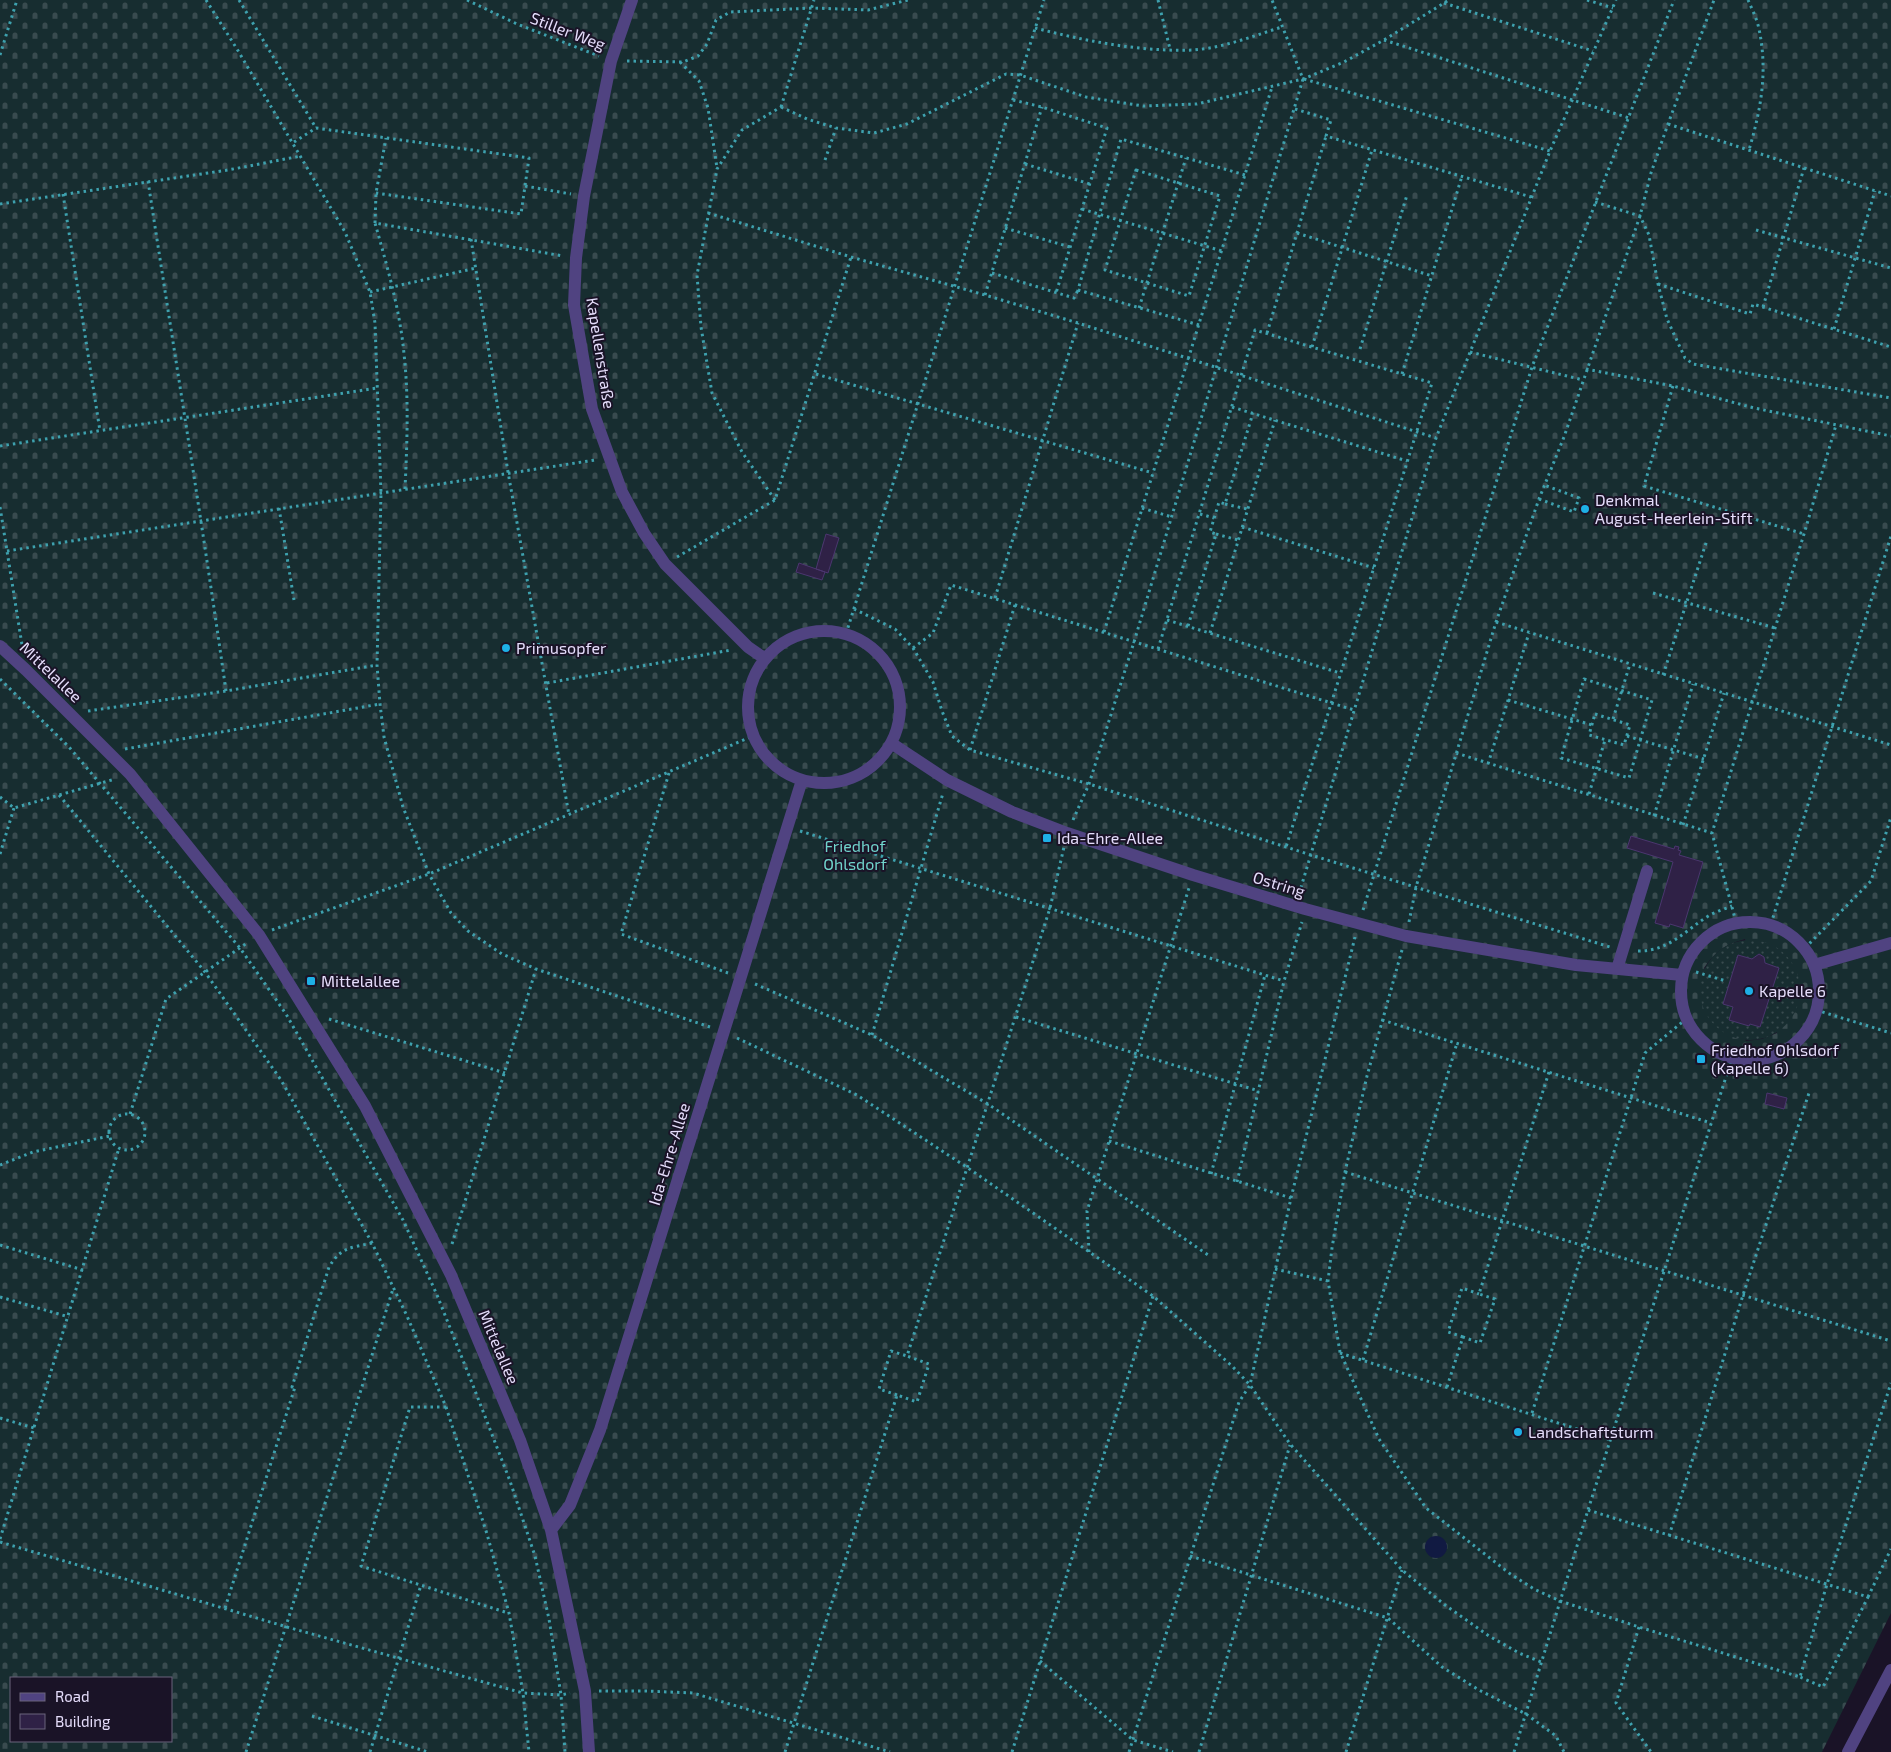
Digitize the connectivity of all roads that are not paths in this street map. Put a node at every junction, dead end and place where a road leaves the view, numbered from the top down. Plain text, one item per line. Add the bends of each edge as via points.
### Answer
1 (632, 0) edge
2 (0, 646) edge
3 (764, 658) junction
4 (891, 743) junction
5 (802, 780) junction
6 (1647, 871) dead end
7 (1891, 943) edge
8 (1814, 965) junction
9 (1617, 969) junction
10 (1683, 972) junction
11 (551, 1530) junction
12 (1891, 1670) edge
13 (590, 1752) edge
14 (1848, 1752) edge

1 - 3 street, Kapellenstraße via 611,61 584,196 576,258 574,305 592,409 608,458 644,533 666,564 748,647
2 - 11 street, Mittelallee via 130,774 259,935 307,1012 365,1106 445,1264 520,1440
3 - 4 street via 781,642 802,633 826,630 846,634 872,647 889,666 899,691 900,718
3 - 5 street via 753,676 748,696 753,736 764,756 781,771
4 - 5 street via 875,764 853,778 828,783
4 - 9 street, Ostring via 947,780 1012,812 1193,875 1406,936 1576,966
5 - 11 street, Ida-Ehre-Allee via 600,1430 570,1506
6 - 9 street
7 - 8 street
8 - 10 street via 1805,948 1792,935 1771,924 1736,922 1704,938 1692,952
8 - 10 street via 1819,987 1810,1026 1786,1050 1762,1059 1747,1060 1717,1052 1694,1032 1680,998
9 - 10 street, Ostring
11 - 13 street, Mittelallee via 585,1691
12 - 14 street

